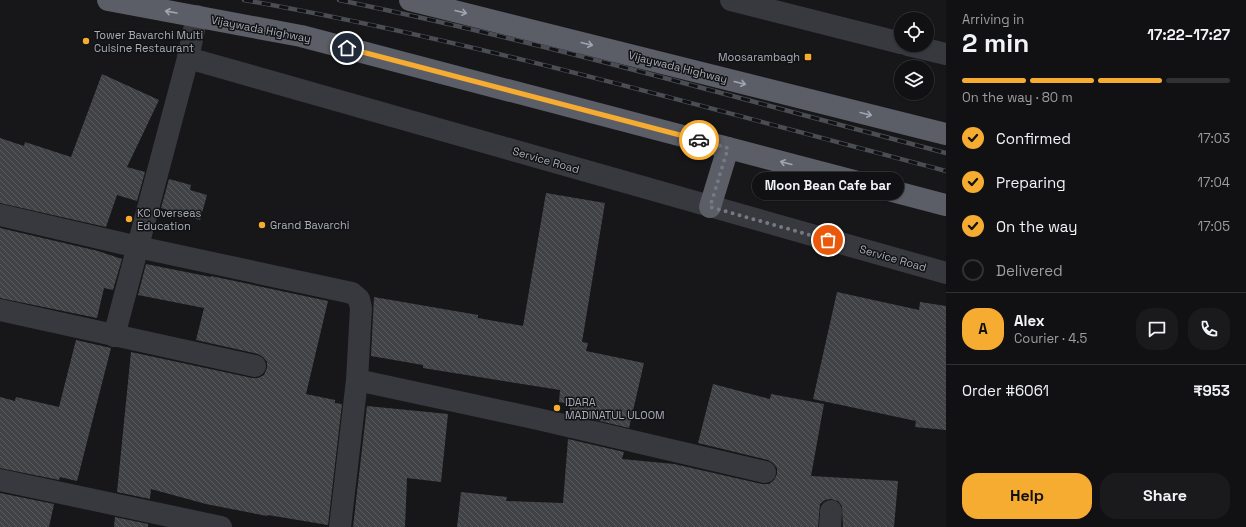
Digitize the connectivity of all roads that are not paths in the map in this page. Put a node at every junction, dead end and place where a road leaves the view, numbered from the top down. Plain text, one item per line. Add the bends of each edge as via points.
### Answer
1 (108, 0) edge
2 (410, 0) edge
3 (731, 0) edge
4 (198, 16) junction
5 (894, 41) edge
6 (934, 51) edge
7 (946, 54) edge
8 (188, 58) junction
9 (946, 134) edge
10 (728, 148) junction
11 (946, 205) edge
12 (710, 207) junction
13 (0, 215) edge
14 (138, 247) junction
15 (946, 273) edge
16 (0, 310) edge
17 (114, 336) junction
18 (255, 366) dead end
19 (358, 380) junction
20 (766, 472) dead end
21 (0, 480) edge
22 (221, 527) edge
23 (340, 527) edge

4 -> 1 highway, Vijaywada Highway
2 -> 9 highway, Vijaywada Highway
3 - 5 street
4 - 8 street
4 - 10 highway, Vijaywada Highway via 301,36
6 - 7 street
8 - 12 street, Service Road
8 - 14 street
11 -> 10 highway, Vijaywada Highway
10 - 12 highway
12 - 15 street, Service Road
13 - 14 street
14 - 17 street
14 - 19 street via 352,293 359,299 361,308
16 - 17 street
17 - 18 street
19 - 20 street via 546,420
19 - 23 street
21 - 22 street

